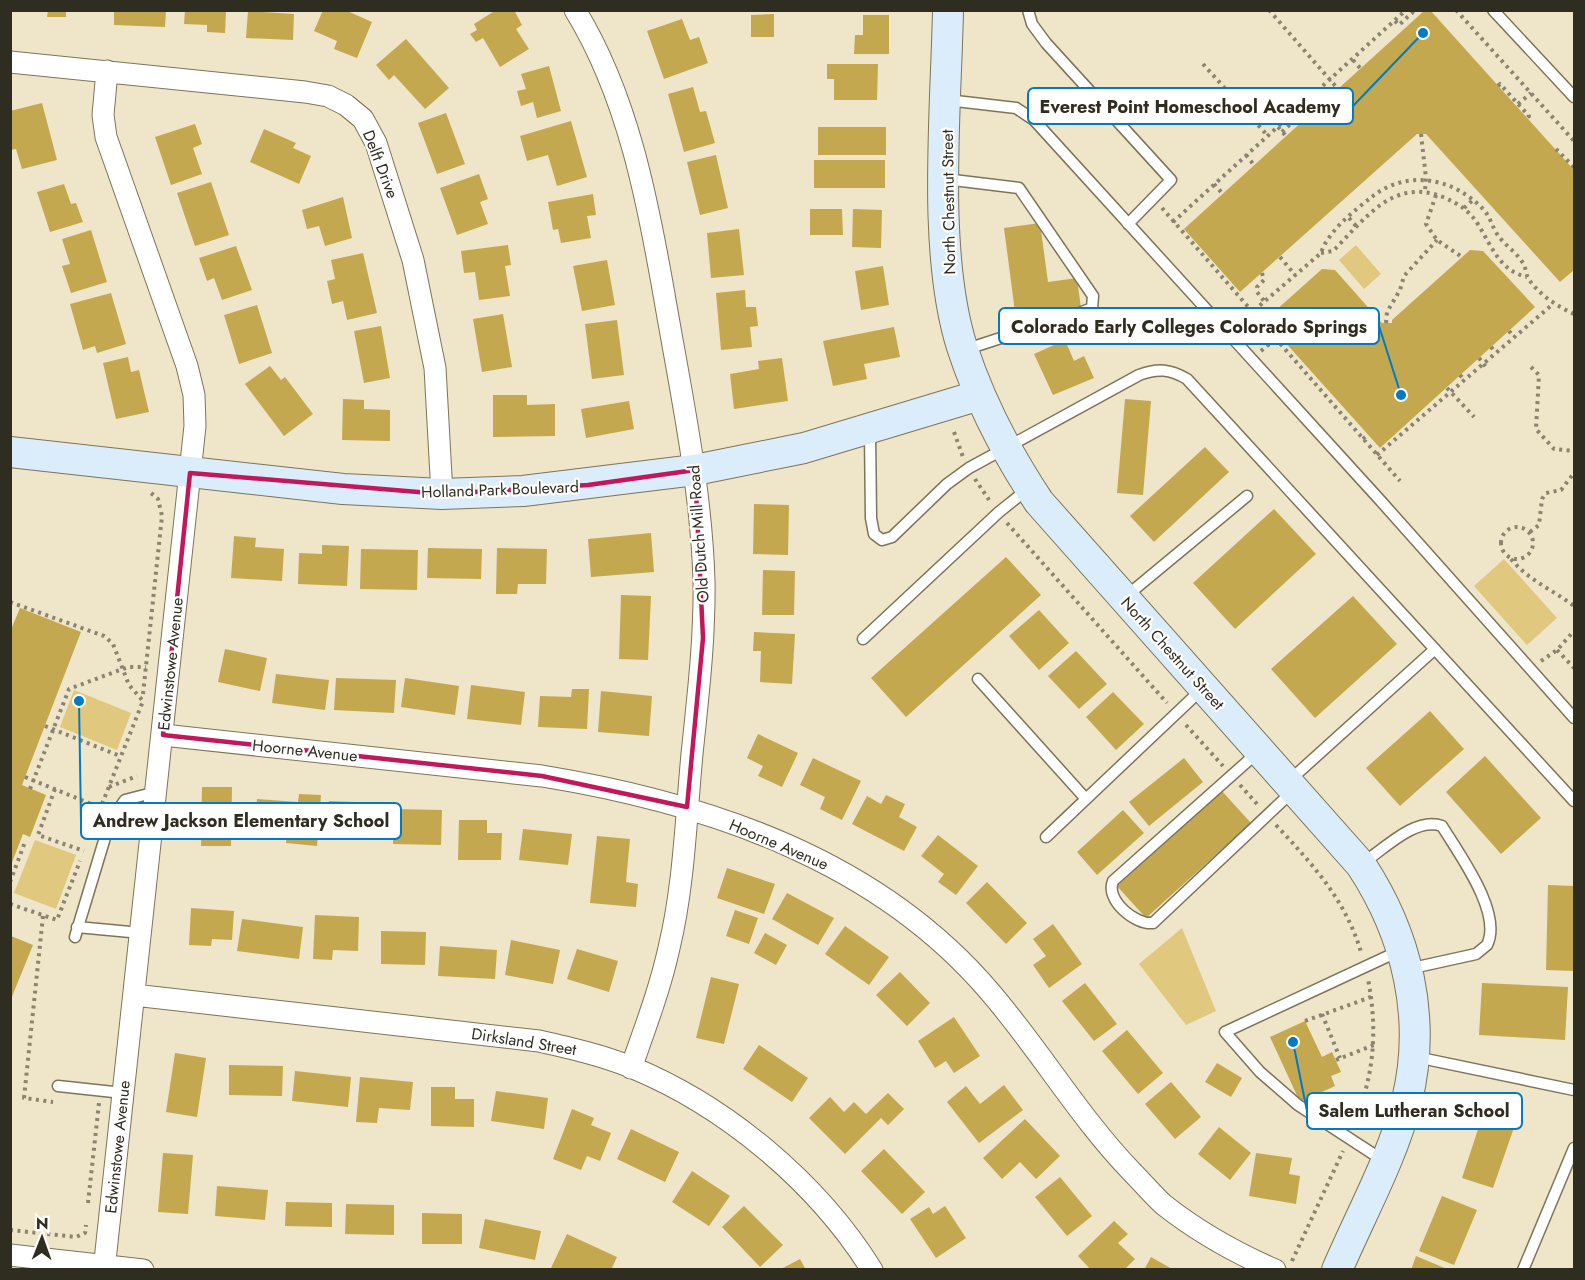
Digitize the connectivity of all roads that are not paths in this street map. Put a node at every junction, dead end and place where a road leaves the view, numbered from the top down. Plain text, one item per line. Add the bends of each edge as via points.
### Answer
1 (575, 10) edge
2 (948, 10) edge
3 (1028, 10) edge
4 (1493, 10) edge
5 (10, 63) edge
6 (107, 71) junction
7 (1575, 97) edge
8 (946, 100) junction
9 (945, 179) junction
10 (1128, 224) junction
11 (963, 350) junction
12 (980, 395) junction
13 (870, 430) junction
14 (1006, 450) junction
15 (10, 452) edge
16 (695, 470) junction
17 (190, 473) junction
18 (1030, 488) junction
19 (442, 494) junction
20 (1246, 496) dead end
21 (1124, 598) junction
22 (863, 639) dead end
23 (1435, 649) junction
24 (978, 679) dead end
25 (1204, 688) junction
26 (1575, 718) edge
27 (163, 735) junction
28 (1260, 751) junction
29 (1291, 786) junction
30 (156, 792) junction
31 (1086, 799) junction
32 (1575, 801) edge
33 (687, 807) junction
34 (1046, 837) dead end
35 (1361, 865) junction
36 (141, 933) junction
37 (1406, 959) junction
38 (134, 995) junction
39 (1414, 1056) junction
40 (632, 1068) junction
41 (58, 1086) dead end
42 (1575, 1090) edge
43 (123, 1093) junction
44 (1575, 1148) edge
45 (1384, 1161) junction
46 (10, 1255) edge
47 (104, 1267) edge
48 (143, 1269) edge
49 (872, 1269) edge
50 (1275, 1269) edge
51 (1337, 1269) edge
52 (1523, 1269) edge

1 - 16 street, Old Dutch Mill Road via 606,72 637,169 654,237
2 - 8 main road, North Chestnut Street
3 - 10 lane via 1032,24 1046,43 1171,180
4 - 7 lane
5 - 6 street, Delft Drive
6 - 17 street, Edwinstowe Avenue via 103,115 106,137 188,366 194,395
6 - 19 street, Delft Drive via 328,96 363,120 376,143 413,260 435,368
8 - 9 main road, North Chestnut Street
8 - 10 lane via 1016,108 1034,120
9 - 11 main road, North Chestnut Street via 951,299
9 - 11 lane via 1018,188 1093,296 1092,308 1037,330
10 - 26 lane
11 - 12 main road, North Chestnut Street
12 - 13 main road, Holland Park Boulevard
12 - 14 main road, North Chestnut Street
13 - 14 lane via 871,518 874,534 882,540 892,537 969,468
13 - 16 main road, Holland Park Boulevard
14 - 18 main road, North Chestnut Street
14 - 23 lane via 1139,375 1152,370 1174,371 1187,379
15 - 17 main road, Holland Park Boulevard
16 - 19 main road, Holland Park Boulevard via 577,486
16 - 33 street, Old Dutch Mill Road via 704,579 703,638
17 - 19 main road, Holland Park Boulevard via 343,489
17 - 27 street, Edwinstowe Avenue
18 - 21 main road, North Chestnut Street
18 - 22 lane
20 - 21 lane
21 - 25 main road, North Chestnut Street
23 - 29 lane
23 - 32 lane
24 - 31 lane
25 - 28 main road, North Chestnut Street
25 - 31 lane
27 - 30 street, Edwinstowe Avenue
27 - 33 street, Hoorne Avenue via 542,776
28 - 29 main road, North Chestnut Street
28 - 29 lane via 1113,881 1112,897 1137,921 1153,923 1269,816
29 - 35 main road, North Chestnut Street
30 - 36 street, Edwinstowe Avenue
30 - 36 lane via 125,800 110,821 76,932
31 - 34 lane
33 - 40 street, Old Dutch Mill Road via 670,946
33 - 50 street, Hoorne Avenue via 803,851 857,880 905,913 956,956 990,992 1111,1149 1163,1204 1199,1230
35 - 37 main road, North Chestnut Street via 1382,896
35 - 37 lane via 1420,825 1433,822 1442,826 1478,887 1492,926 1487,945 1476,954
36 - 38 street, Edwinstowe Avenue
37 - 39 main road, North Chestnut Street via 1413,996
37 - 45 lane via 1365,965 1225,1032 1260,1072 1298,1105
38 - 40 street, Dirksland Street via 539,1041
38 - 43 street, Edwinstowe Avenue
39 - 42 lane
39 - 45 main road, North Chestnut Street via 1407,1101
40 - 49 street, Dirksland Street via 690,1097 773,1156 843,1229
41 - 43 lane
43 - 47 street, Edwinstowe Avenue
44 - 52 lane
45 - 51 main road, North Chestnut Street
46 - 47 street
47 - 48 street

